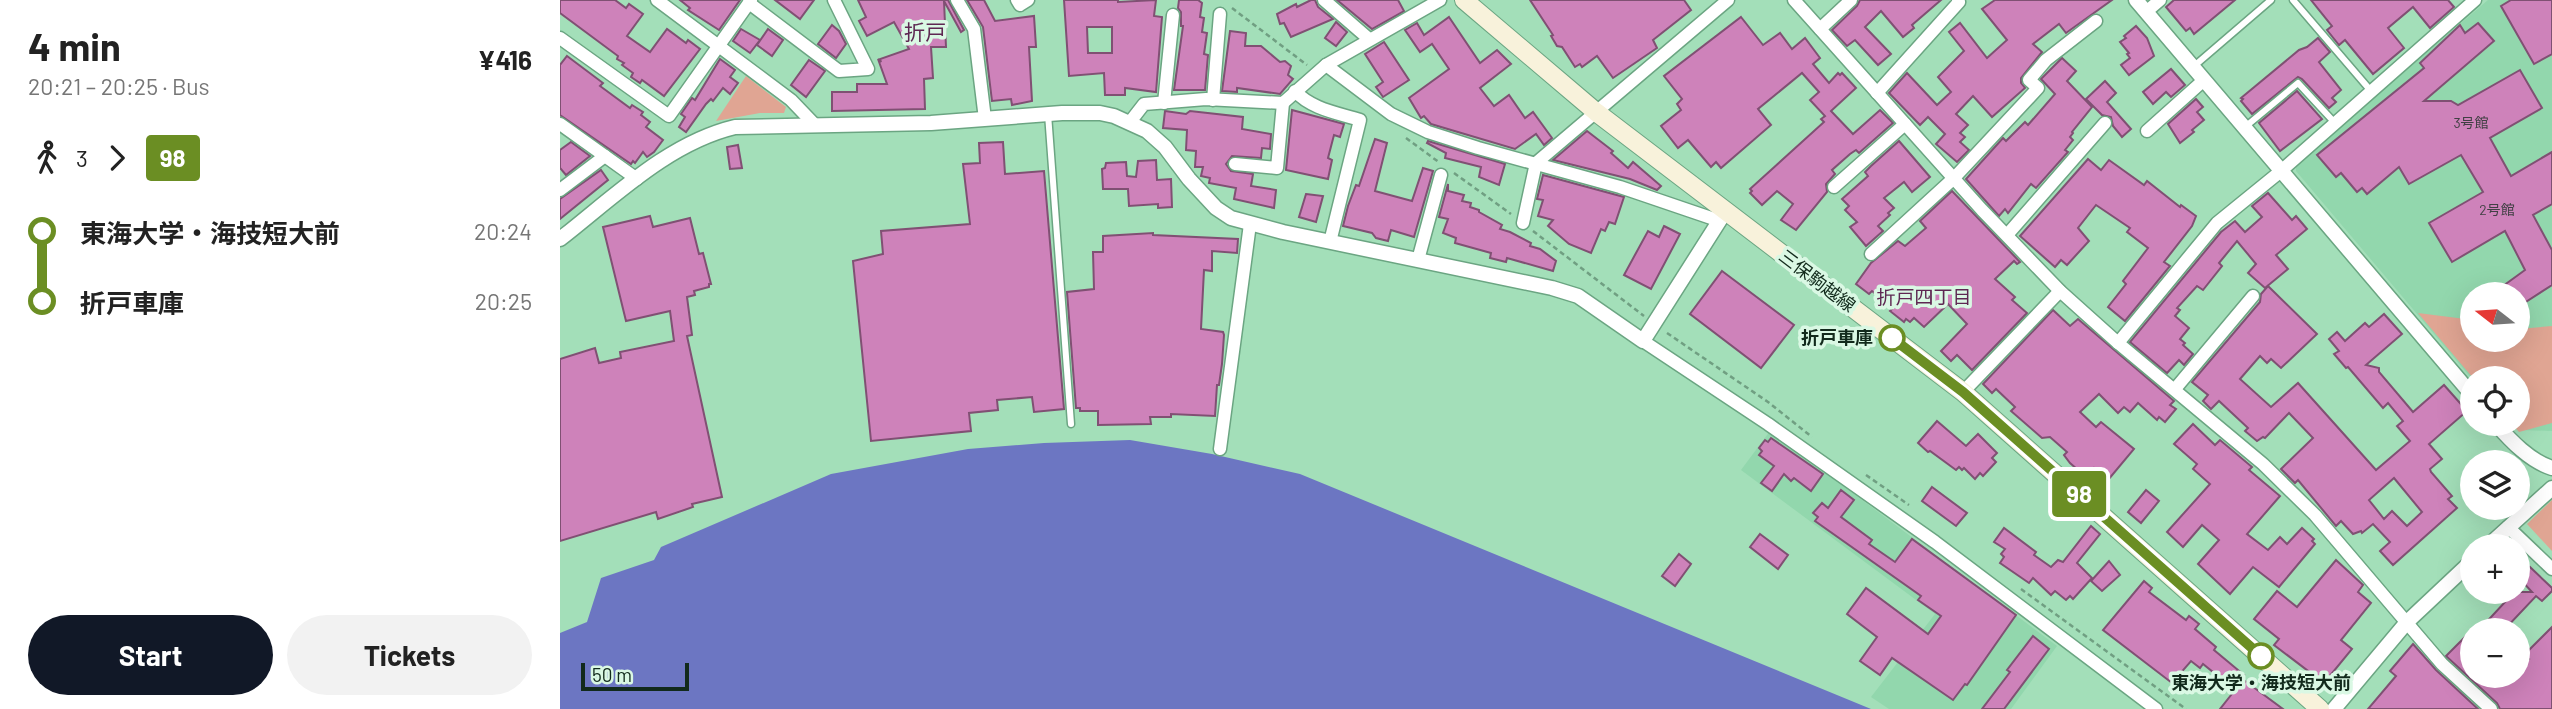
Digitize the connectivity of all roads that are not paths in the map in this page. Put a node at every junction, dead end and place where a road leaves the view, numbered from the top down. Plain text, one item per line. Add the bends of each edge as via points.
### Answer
1 (657, 0) edge
2 (834, 0) edge
3 (957, 0) edge
4 (1017, 0) edge
5 (1028, 0) edge
6 (1324, 0) edge
7 (1440, 0) edge
8 (1464, 0) edge
9 (1728, 0) edge
10 (1794, 0) edge
11 (1851, 0) edge
12 (1958, 0) edge
13 (2136, 0) edge
14 (2160, 0) edge
15 (2271, 0) edge
16 (2293, 0) edge
17 (750, 1) edge
18 (2470, 2) edge
19 (1225, 10) road end
20 (2146, 12) junction
21 (1173, 15) dead end
22 (2096, 21) dead end
23 (1820, 29) junction
24 (560, 38) edge
25 (1369, 39) junction
26 (719, 46) junction
27 (2193, 67) junction
28 (1321, 68) junction
29 (2204, 80) junction
30 (1295, 91) junction
31 (2371, 91) junction
32 (1877, 93) junction
33 (1213, 100) junction
34 (1164, 103) junction
35 (1283, 103) junction
36 (1596, 111) junction
37 (1048, 114) junction
38 (985, 119) junction
39 (1130, 122) junction
40 (2105, 123) dead end
41 (2335, 123) junction
42 (560, 124) edge
43 (1905, 124) junction
44 (815, 125) junction
45 (2244, 128) junction
46 (2147, 131) dead end
47 (605, 156) junction
48 (1536, 163) junction
49 (1235, 164) dead end
50 (2281, 171) junction
51 (1441, 175) dead end
52 (1954, 178) junction
53 (637, 179) junction
54 (1834, 187) dead end
55 (560, 190) edge
56 (1723, 216) junction
57 (1523, 223) road end
58 (1250, 224) junction
59 (2007, 235) junction
60 (560, 239) edge
61 (1330, 242) junction
62 (1871, 254) dead end
63 (1418, 260) junction
64 (2060, 291) junction
65 (2253, 296) dead end
66 (1643, 341) junction
67 (2118, 343) junction
68 (2460, 381) edge
69 (2175, 389) junction
70 (1963, 392) junction
71 (1070, 425) dead end
72 (2508, 436) edge
73 (1220, 449) dead end
74 (2552, 468) edge
75 (2552, 488) edge
76 (2508, 527) junction
77 (2501, 534) edge
78 (2552, 569) edge
79 (2460, 572) edge
80 (2407, 622) junction
81 (2156, 709) edge
82 (2320, 709) edge
83 (2334, 709) edge
84 (2491, 709) edge

1 - 26 street
2 - 17 street via 868,69 839,71
3 - 38 street via 974,29
4 - 5 street via 1020,5
6 - 25 street
7 - 25 street
8 - 36 main road, 三保駒越線
9 - 36 street
10 - 23 street
11 - 23 street
12 - 32 street
13 - 20 street
14 - 20 street
15 - 27 lane
16 - 31 lane
17 - 26 street
18 - 31 street
19 - 33 street
20 - 27 street
21 - 34 street
22 - 52 street via 2046,60 2029,80 2038,88
23 - 32 street
24 - 26 street via 669,116
25 - 28 street
26 - 44 street via 791,100
27 - 29 street
28 - 30 street
28 - 48 street via 1391,114 1428,132
29 - 45 street
29 - 46 street
30 - 35 street
30 - 61 street via 1316,106 1360,120
31 - 41 street
32 - 43 street
33 - 34 street
33 - 35 street
34 - 39 street via 1144,104
35 - 49 street via 1277,169
36 - 48 street
36 - 56 main road, 三保駒越線
37 - 38 street
37 - 39 street via 1100,113
37 - 71 lane
38 - 44 street
39 - 58 street via 1165,147 1216,208
40 - 59 street
41 - 45 lane via 2298,83
41 - 50 street
42 - 47 street
43 - 52 street
43 - 54 street
44 - 53 street via 712,132 683,146
45 - 50 street
47 - 53 street
47 - 55 street
48 - 56 street
48 - 57 street
50 - 67 street via 2217,223
50 - 68 street
51 - 63 street
52 - 59 street
52 - 62 street
53 - 60 street
56 - 66 street
56 - 70 main road, 三保駒越線
58 - 61 street
58 - 73 street
59 - 64 street
61 - 63 street
63 - 66 street via 1578,296
64 - 67 street
64 - 70 street
65 - 69 street
66 - 81 street via 1935,542
67 - 69 street
69 - 80 street via 2315,515
70 - 82 main road, 三保駒越線
72 - 74 street
75 - 76 street
76 - 77 street
76 - 78 street
79 - 80 street
80 - 83 street
80 - 84 street via 2442,664

